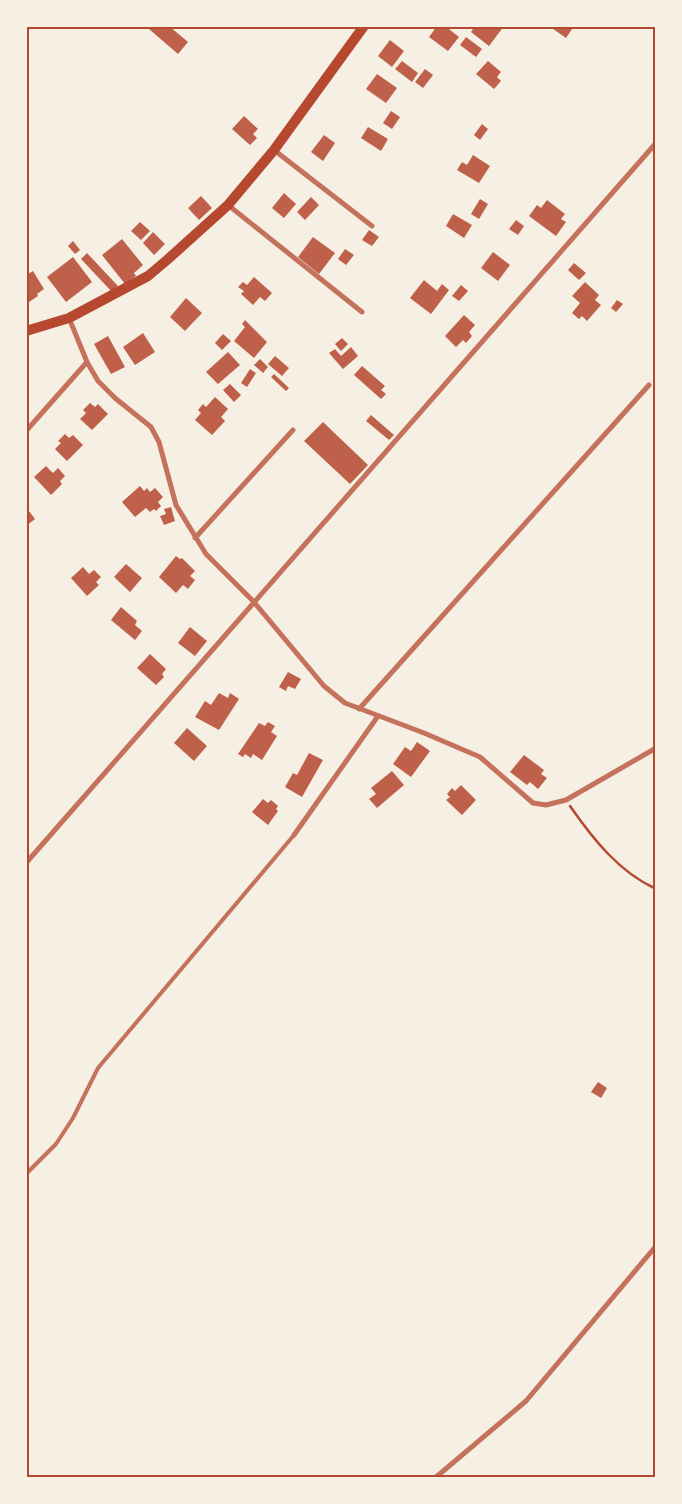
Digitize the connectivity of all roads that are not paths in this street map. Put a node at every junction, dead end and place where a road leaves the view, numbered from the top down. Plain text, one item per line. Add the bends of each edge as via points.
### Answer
1 (364, 26) edge
2 (656, 143) edge
3 (274, 150) junction
4 (228, 205) junction
5 (372, 226) dead end
6 (362, 312) dead end
7 (69, 318) junction
8 (26, 331) edge
9 (87, 362) junction
10 (649, 385) dead end
11 (293, 430) dead end
12 (26, 431) edge
13 (195, 538) junction
14 (254, 602) junction
15 (359, 709) junction
16 (378, 716) junction
17 (656, 748) edge
18 (294, 835) joint
19 (26, 863) edge
20 (26, 1174) edge
21 (656, 1246) edge
22 (435, 1478) edge

1 - 3 main road
2 - 14 street
3 - 4 main road
3 - 5 street
4 - 6 street
4 - 7 main road via 148,276
7 - 8 main road
7 - 9 street
9 - 12 street
9 - 13 street via 98,381 114,398 151,427 160,442 176,505
10 - 15 street
11 - 13 street
13 - 14 street via 227,577
14 - 15 street via 324,686
14 - 19 street
15 - 16 street
16 - 17 street via 480,757 533,803 546,805 566,800
16 - 18 street
18 - 20 lane via 98,1068 56,1144
21 - 22 street via 526,1401

